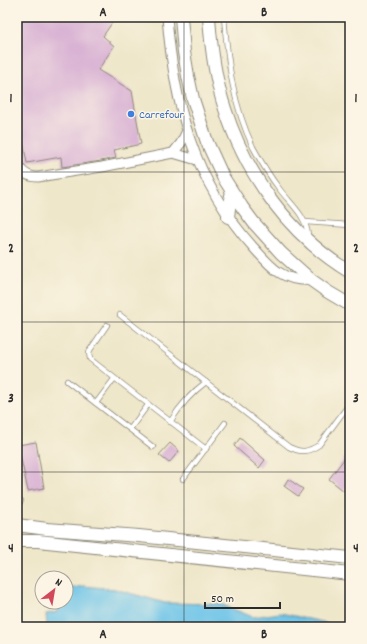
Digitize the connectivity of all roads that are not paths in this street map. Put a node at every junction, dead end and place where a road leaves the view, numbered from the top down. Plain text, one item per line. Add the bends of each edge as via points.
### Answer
1 (167, 17) edge
2 (181, 17) edge
3 (209, 17) edge
4 (224, 17) edge
5 (187, 131) junction
6 (173, 153) junction
7 (17, 160) edge
8 (197, 160) junction
9 (232, 192) junction
10 (228, 217) junction
11 (305, 222) junction
12 (350, 225) edge
13 (308, 240) junction
14 (350, 272) edge
15 (311, 280) junction
16 (348, 305) edge
17 (120, 315) dead end
18 (107, 325) dead end
19 (114, 379) junction
20 (67, 381) dead end
21 (206, 382) junction
22 (96, 403) junction
23 (350, 403) edge
24 (148, 404) junction
25 (170, 422) junction
26 (225, 423) dead end
27 (130, 429) junction
28 (153, 447) dead end
29 (206, 449) junction
30 (183, 479) dead end
31 (17, 525) edge
32 (17, 541) edge
33 (350, 558) edge
34 (350, 574) edge

1 - 5 street via 175,84
2 - 9 street via 184,52 193,99 207,142
3 - 13 street via 217,82 234,136 258,182
4 - 11 lane via 229,72 246,131 270,176
5 - 6 street
5 - 8 street
6 - 7 street via 38,177 22,172
6 - 8 street
8 - 10 street
9 - 10 street
9 - 15 street via 267,238
10 - 15 street via 276,271 297,280
11 - 12 lane
11 - 13 lane
13 - 14 street
15 - 16 street
17 - 21 lane
18 - 19 lane via 90,350 89,356
19 - 22 lane
19 - 24 lane
20 - 22 lane
21 - 23 lane via 296,450 304,451 319,445
21 - 25 lane via 190,396
22 - 27 lane
24 - 25 lane
24 - 27 lane
25 - 29 lane
26 - 29 lane
27 - 28 lane
29 - 30 lane
31 - 33 street
32 - 34 street

